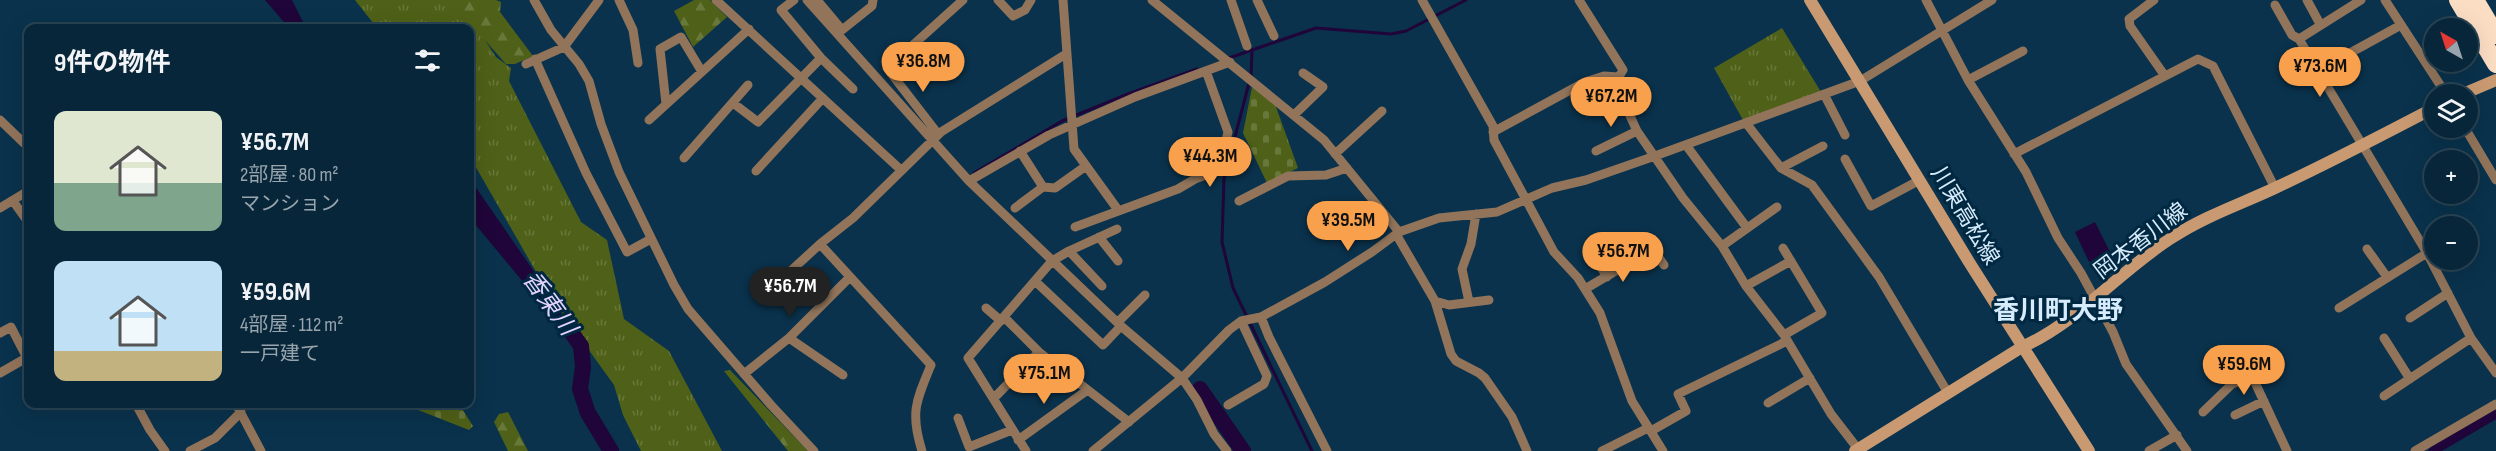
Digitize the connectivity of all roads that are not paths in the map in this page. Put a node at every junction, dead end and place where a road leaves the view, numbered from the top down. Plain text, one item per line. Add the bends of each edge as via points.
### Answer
1 (534, 0) edge
2 (598, 0) edge
3 (619, 0) edge
4 (716, 0) edge
5 (794, 0) edge
6 (807, 0) edge
7 (817, 0) edge
8 (873, 0) edge
9 (963, 0) edge
10 (998, 0) edge
11 (1031, 0) edge
12 (1063, 0) edge
13 (1231, 0) edge
14 (1257, 0) edge
15 (1422, 0) edge
16 (1579, 0) edge
17 (1810, 0) edge
18 (1926, 0) edge
19 (1992, 0) edge
20 (2154, 0) edge
21 (2307, 0) edge
22 (2361, 0) edge
23 (2385, 0) edge
24 (2458, 0) edge
25 (2475, 0) edge
26 (1157, 1) edge
27 (1981, 3) edge
28 (2275, 5) dead end
29 (2320, 24) junction
30 (2402, 25) junction
31 (749, 29) junction
32 (1941, 32) junction
33 (2496, 35) edge
34 (1274, 36) dead end
35 (2299, 39) junction
36 (1247, 46) dead end
37 (564, 47) junction
38 (2023, 51) dead end
39 (903, 54) dead end
40 (1066, 54) junction
41 (820, 58) junction
42 (1230, 62) junction
43 (638, 63) dead end
44 (2496, 64) edge
45 (887, 68) dead end
46 (2319, 70) junction
47 (1206, 71) junction
48 (702, 72) junction
49 (1303, 73) dead end
50 (2165, 76) junction
51 (1618, 77) junction
52 (802, 78) junction
53 (1968, 80) junction
54 (2496, 80) edge
55 (1860, 81) junction
56 (2440, 84) edge
57 (748, 85) dead end
58 (2478, 88) edge
59 (853, 89) dead end
60 (1824, 94) junction
61 (823, 98) junction
62 (733, 103) junction
63 (666, 104) junction
64 (1382, 111) dead end
65 (2424, 113) edge
66 (1294, 115) junction
67 (0, 120) edge
68 (649, 120) dead end
69 (1746, 123) junction
70 (1071, 126) junction
71 (1637, 130) junction
72 (1493, 132) junction
73 (1845, 135) dead end
74 (935, 136) junction
75 (2471, 138) edge
76 (24, 143) edge
77 (1686, 145) junction
78 (2362, 145) junction
79 (1823, 146) dead end
80 (1020, 151) junction
81 (1596, 151) dead end
82 (1335, 154) junction
83 (2014, 154) junction
84 (1655, 156) junction
85 (684, 158) dead end
86 (1845, 159) dead end
87 (1086, 166) junction
88 (1347, 168) junction
89 (1781, 168) junction
90 (901, 170) junction
91 (756, 171) dead end
92 (969, 180) junction
93 (1920, 180) junction
94 (2496, 180) edge
95 (1043, 187) junction
96 (2275, 188) junction
97 (24, 194) edge
98 (1524, 200) junction
99 (13, 201) junction
100 (1239, 201) dead end
101 (1777, 207) dead end
102 (0, 208) edge
103 (1015, 208) dead end
104 (1118, 210) junction
105 (1476, 214) junction
106 (24, 216) edge
107 (1075, 227) dead end
108 (1747, 228) junction
109 (1117, 229) dead end
110 (1398, 233) junction
111 (1099, 237) junction
112 (651, 239) junction
113 (820, 244) junction
114 (1722, 246) junction
115 (1783, 248) dead end
116 (2424, 248) edge
117 (2367, 249) dead end
118 (1068, 251) junction
119 (2424, 255) edge
120 (1596, 259) dead end
121 (1053, 261) junction
122 (1118, 261) dead end
123 (1791, 261) junction
124 (1664, 265) dead end
125 (2436, 270) edge
126 (850, 277) junction
127 (1607, 277) junction
128 (2387, 277) junction
129 (1035, 281) junction
130 (1102, 286) dead end
131 (1746, 286) junction
132 (1585, 290) junction
133 (769, 291) dead end
134 (2448, 293) junction
135 (1145, 295) dead end
136 (2096, 299) junction
137 (1489, 300) dead end
138 (1435, 301) junction
139 (1468, 302) junction
140 (986, 308) dead end
141 (2339, 308) dead end
142 (1261, 317) junction
143 (2410, 318) dead end
144 (1003, 319) junction
145 (1241, 321) junction
146 (1120, 324) junction
147 (0, 333) edge
148 (789, 338) junction
149 (1785, 338) junction
150 (2384, 338) dead end
151 (2471, 338) junction
152 (2022, 346) junction
153 (24, 350) edge
154 (1039, 352) junction
155 (24, 359) edge
156 (0, 373) edge
157 (2496, 373) edge
158 (744, 374) junction
159 (843, 375) dead end
160 (1182, 378) junction
161 (1810, 378) junction
162 (2410, 379) junction
163 (1086, 391) junction
164 (1948, 393) junction
165 (2384, 396) dead end
166 (994, 398) junction
167 (2264, 401) junction
168 (1768, 403) dead end
169 (2496, 404) edge
170 (1228, 405) dead end
171 (138, 408) edge
172 (239, 408) edge
173 (2203, 412) dead end
174 (2235, 415) dead end
175 (958, 418) dead end
176 (1129, 422) junction
177 (1012, 430) junction
178 (1650, 430) junction
179 (2177, 435) junction
180 (1018, 440) junction
181 (1857, 450) edge
182 (165, 451) edge
183 (190, 451) edge
184 (261, 451) edge
185 (814, 451) edge
186 (921, 451) edge
187 (1026, 451) edge
188 (1093, 451) edge
189 (1227, 451) edge
190 (1327, 451) edge
191 (1527, 451) edge
192 (1602, 451) edge
193 (1663, 451) edge
194 (2089, 451) edge
195 (2149, 451) edge
196 (2187, 451) edge
197 (2287, 451) edge
198 (2415, 451) edge

1 - 37 street
2 - 37 street
3 - 43 street via 633,30
4 - 31 street
5 - 41 street via 781,10
6 - 74 street
7 - 8 street via 842,30 872,6
9 - 39 street
10 - 11 street via 1013,16
12 - 40 street
13 - 36 street
14 - 34 street
15 - 72 street
16 - 51 street via 1623,70
17 - 55 main road, 川東高松線
18 - 32 street
19 - 27 street
20 - 50 street via 2128,19
21 - 29 street
22 - 29 street
23 - 30 street
24 - 44 highway
25 - 33 highway
26 - 42 street
27 - 32 street
28 - 35 street via 2292,35
29 - 35 street
30 - 46 street
30 - 56 street
31 - 48 street
31 - 52 street
32 - 53 street
32 - 55 street
35 - 46 street
37 - 112 street via 590,81 619,172
37 - 112 street via 530,61 627,252
38 - 53 street
40 - 70 street
40 - 74 street
41 - 52 street
41 - 59 street
42 - 47 street
42 - 66 street
45 - 74 street
46 - 78 street
47 - 70 street
47 - 104 street via 1228,132 1219,170
48 - 63 street
48 - 63 street via 681,37 660,50
49 - 66 street via 1323,87
50 - 83 street
50 - 96 street via 2198,59 2213,66
51 - 71 street via 1617,90
51 - 72 street via 1586,81
52 - 61 street
52 - 62 street via 758,122
53 - 83 street
54 - 58 main road
55 - 60 street
55 - 93 main road, 川東高松線
57 - 62 street
60 - 69 street
60 - 73 street
61 - 90 street
61 - 91 street
62 - 85 street
63 - 68 street
64 - 82 street
65 - 78 main road, 岡本香川線
66 - 82 street
67 - 76 street
69 - 77 street
69 - 89 street
70 - 80 street
70 - 87 street via 1074,149
71 - 81 street
71 - 84 street
72 - 98 street
74 - 90 street
74 - 92 street
75 - 94 street
77 - 84 street
77 - 108 street
78 - 96 main road, 岡本香川線
78 - 116 street
79 - 89 street
80 - 92 street
80 - 95 street
82 - 88 street
83 - 136 street via 2058,238
84 - 98 street
84 - 114 street
86 - 93 street via 1871,206
87 - 95 street via 1054,188
87 - 104 street
88 - 100 street via 1326,175 1288,176
88 - 110 street
89 - 164 street via 1812,185 1879,277
90 - 113 street via 853,218
92 - 121 street
93 - 152 main road, 川東高松線
95 - 103 street
96 - 136 main road, 岡本香川線 via 2204,218 2171,238
97 - 99 street
98 - 105 street via 1497,212
98 - 132 street via 1554,252
99 - 102 street
99 - 106 street
101 - 108 street
104 - 107 street
105 - 110 street via 1439,218
105 - 139 street via 1462,269
108 - 114 street
109 - 111 street
110 - 138 street
110 - 142 street via 1325,282
111 - 118 street
111 - 122 street
112 - 158 street via 688,309
113 - 126 street
113 - 133 street
114 - 131 street
115 - 123 street
117 - 128 street
118 - 121 street
118 - 130 street
119 - 128 street
120 - 127 street
121 - 129 street
121 - 146 street
123 - 131 street
123 - 149 street via 1822,313
124 - 127 street via 1653,249
125 - 134 street
126 - 148 street
126 - 186 street via 931,365 917,398 914,417
127 - 132 street
128 - 141 street
129 - 144 street
129 - 146 street via 1103,345
131 - 149 street
132 - 178 street via 1600,313 1632,401
134 - 143 street
134 - 151 street
135 - 146 street
136 - 152 main road, 岡本香川線 via 2038,340
136 - 179 street via 2126,364
137 - 139 street
138 - 139 street via 1449,305
138 - 191 street via 1451,354 1485,378 1512,417
140 - 144 street
142 - 145 street
142 - 190 street
144 - 154 street
144 - 166 street via 968,358
145 - 160 street
145 - 170 street via 1267,376 1264,384
146 - 160 street
147 - 153 street via 11,327
148 - 158 street
148 - 159 street
149 - 161 street
149 - 178 street via 1678,394 1686,411
150 - 162 street
151 - 157 street
151 - 162 street
152 - 164 main road, 岡本香川線
152 - 194 main road, 川東高松線
154 - 163 street
154 - 166 street
155 - 156 street
158 - 185 street
160 - 176 street
160 - 189 street
161 - 168 street
161 - 181 street
162 - 165 street
163 - 176 street
163 - 180 street
164 - 181 main road, 岡本香川線
166 - 177 street
167 - 173 street via 2252,376 2232,384
167 - 174 street
167 - 197 street
169 - 198 street
171 - 182 street
172 - 183 street via 215,438
172 - 184 street
175 - 177 street via 969,447
176 - 188 street
177 - 180 street
178 - 192 street
178 - 193 street
179 - 195 street
179 - 196 street
180 - 187 street

